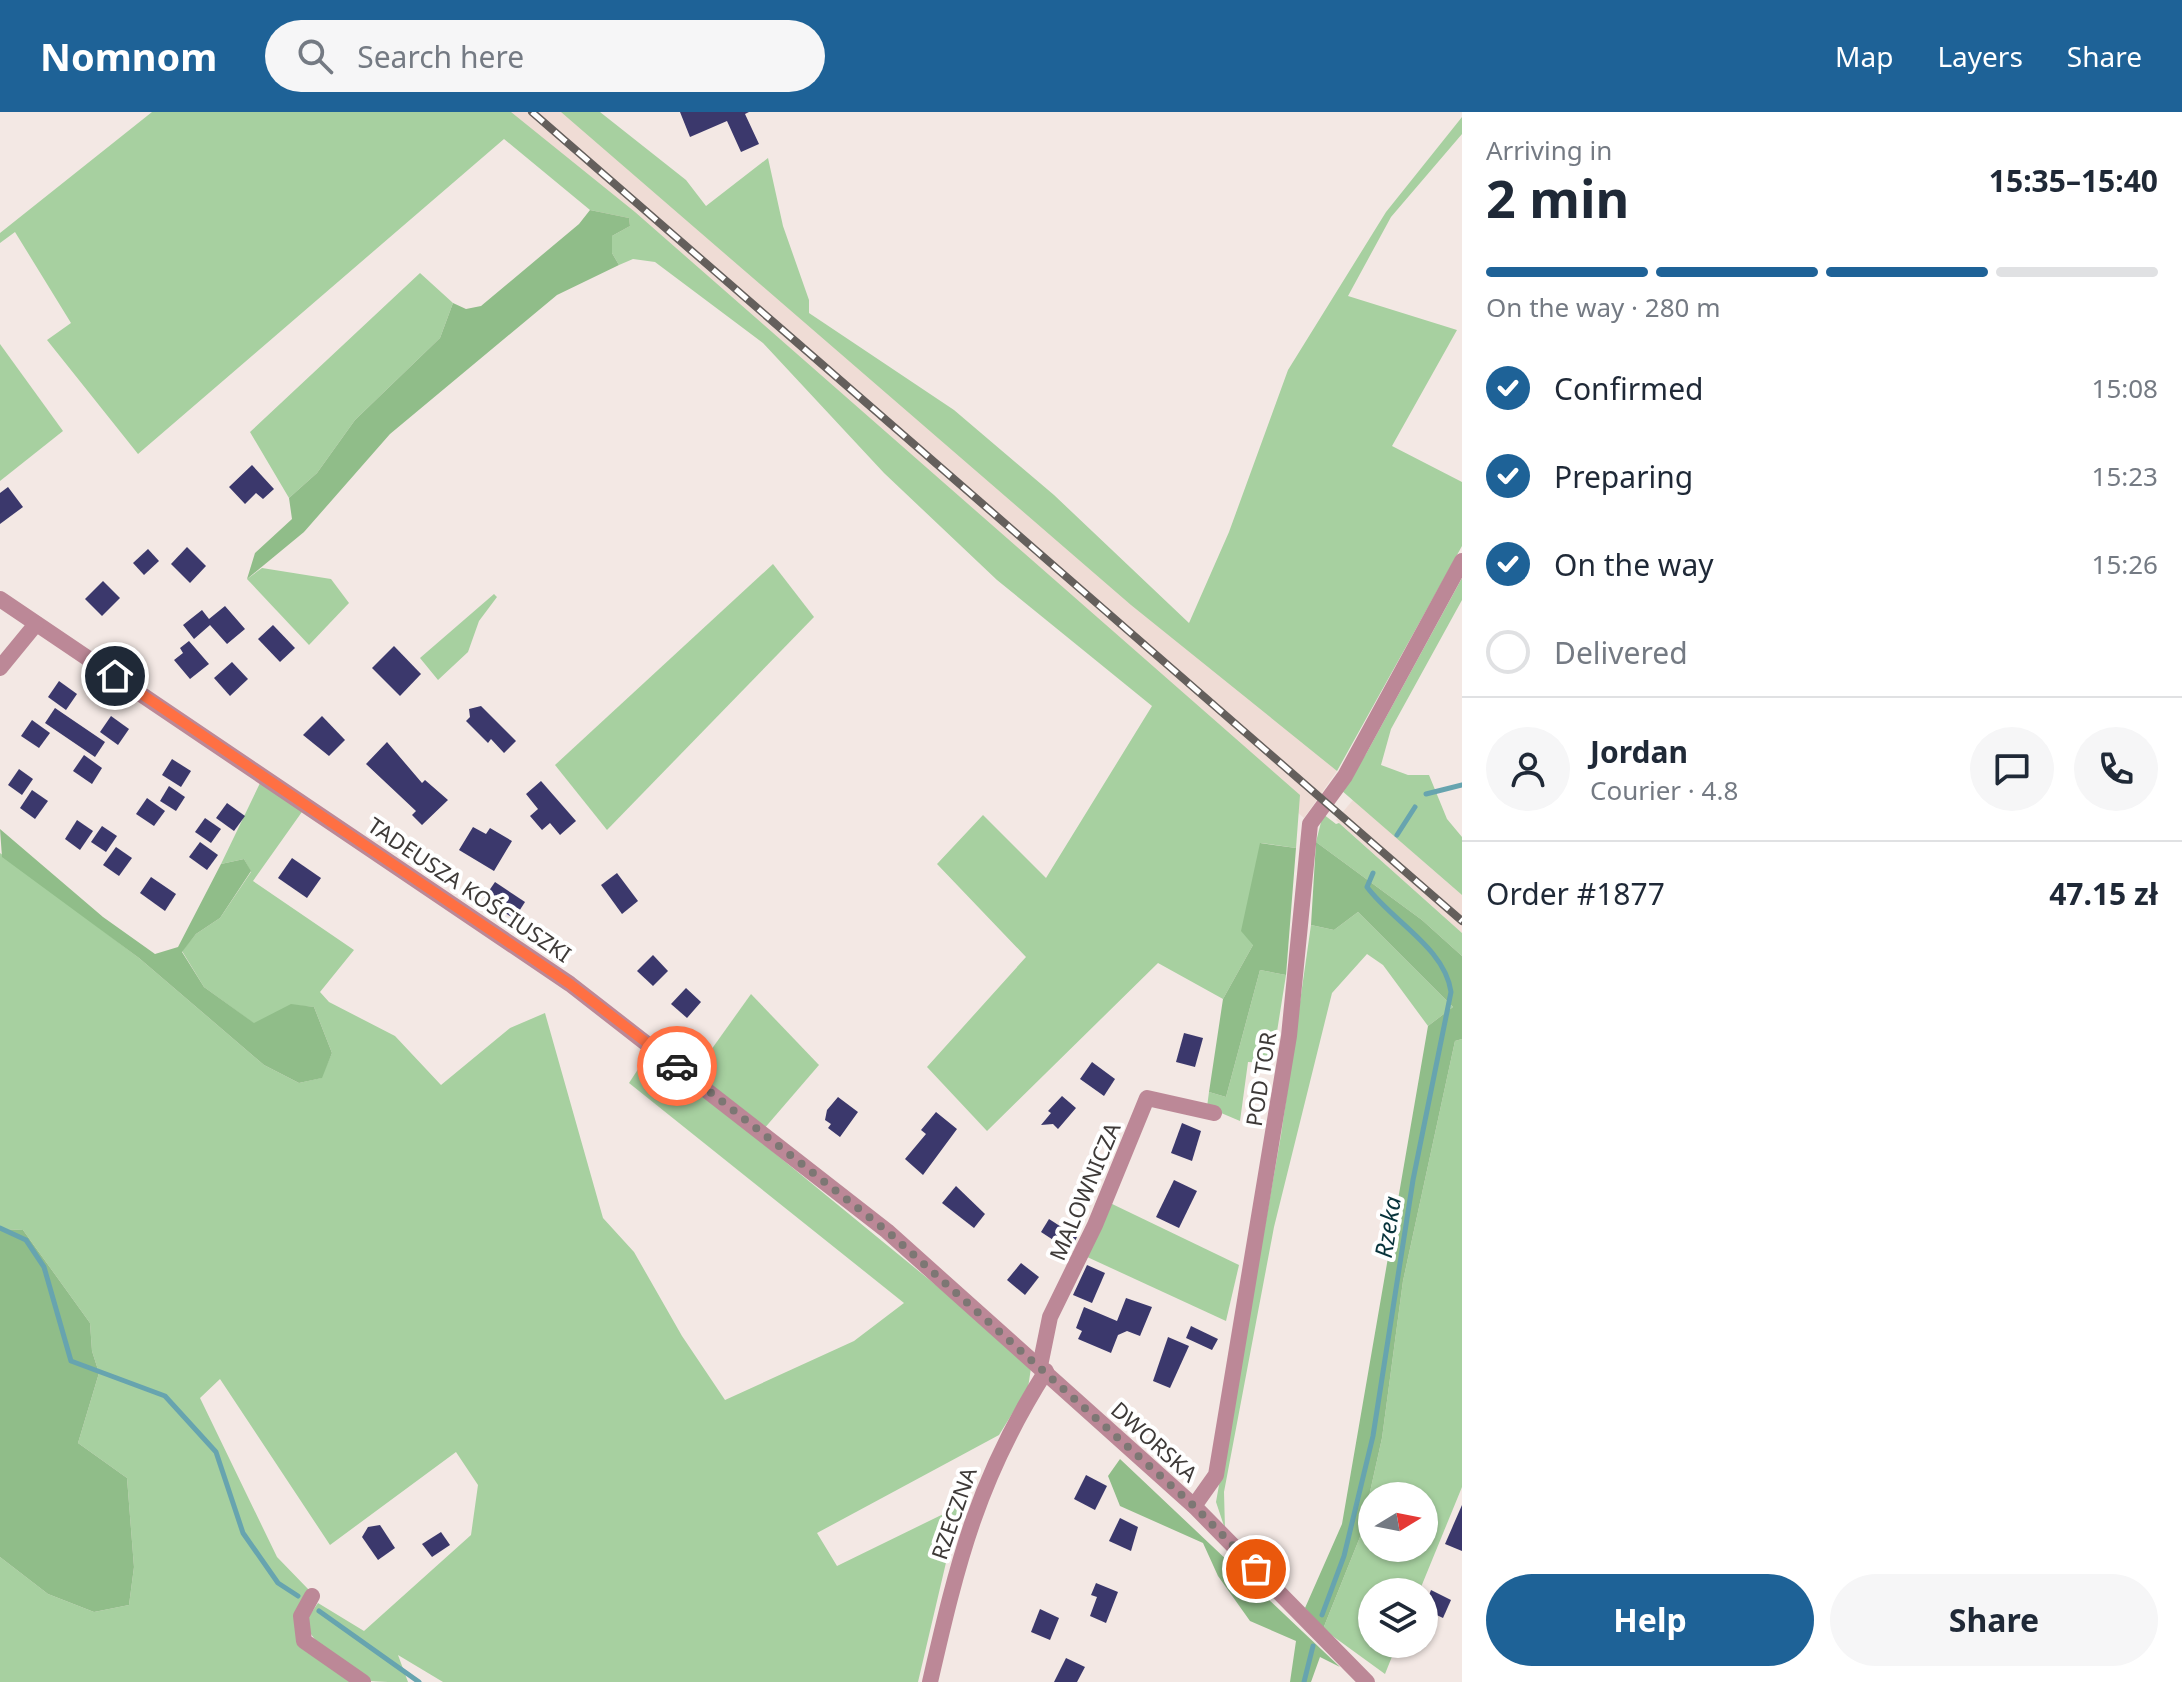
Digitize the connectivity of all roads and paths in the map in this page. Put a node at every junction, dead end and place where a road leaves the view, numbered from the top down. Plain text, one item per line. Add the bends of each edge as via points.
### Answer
1 (1462, 561) edge
2 (0, 599) edge
3 (36, 624) junction
4 (0, 668) edge
5 (1214, 1113) dead end
6 (1043, 1368) junction
7 (1194, 1506) junction
8 (312, 1596) dead end
9 (363, 1682) edge
10 (930, 1682) edge
11 (1367, 1682) edge

1 - 7 street, POD TOR via 1345,776 1310,824 1289,1036 1216,1475
2 - 3 street, TADEUSZA KOŚCIUSZKI
3 - 4 street
3 - 6 street, TADEUSZA KOŚCIUSZKI via 570,984 887,1231
5 - 6 street, MALOWNICZA via 1147,1098 1050,1317
6 - 7 street, DWORSKA
6 - 10 street, RZECZNA via 984,1482 958,1560
7 - 11 street, DWORSKA
8 - 9 street via 301,1616 304,1641

